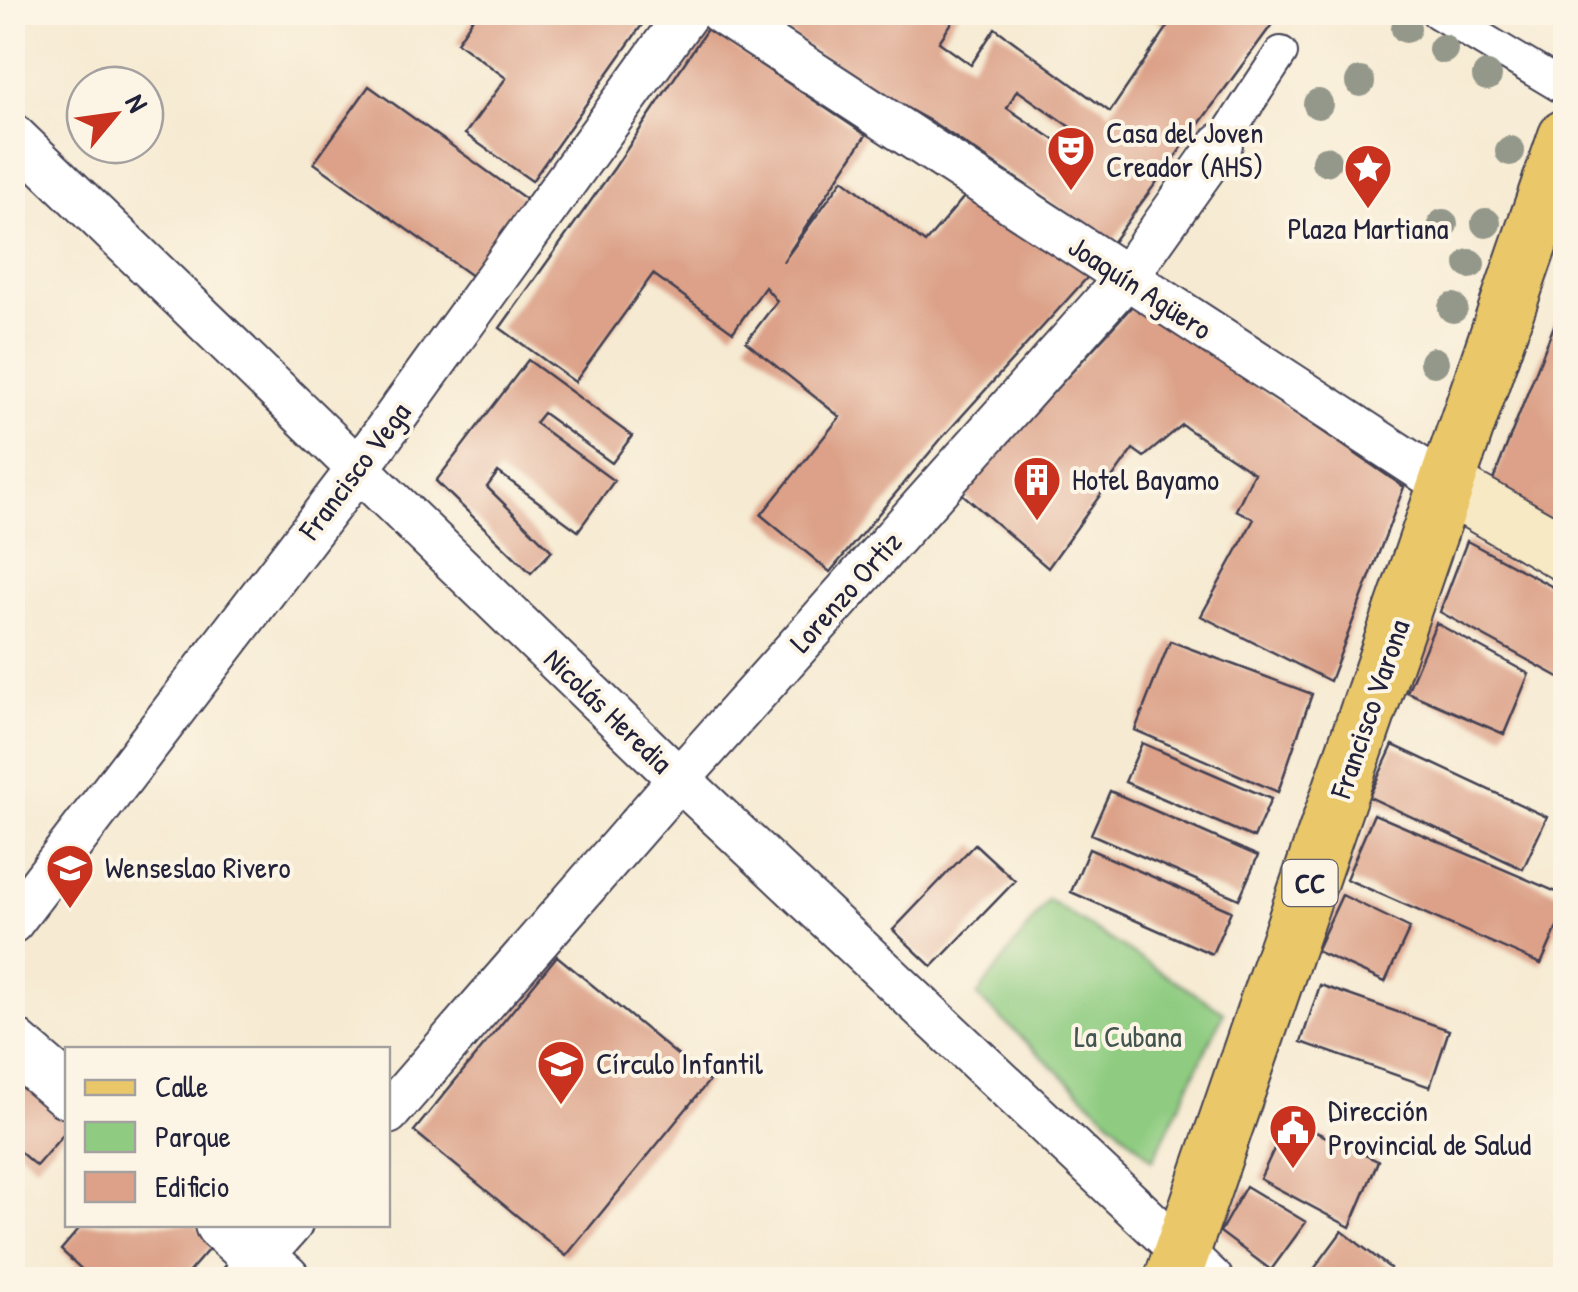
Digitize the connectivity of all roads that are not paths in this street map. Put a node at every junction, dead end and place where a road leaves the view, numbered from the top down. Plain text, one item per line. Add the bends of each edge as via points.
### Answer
1 (688, 12) edge
2 (720, 12) edge
3 (1437, 12) edge
4 (1280, 53) dead end
5 (1566, 90) edge
6 (12, 134) edge
7 (1566, 137) edge
8 (1221, 144) joint
9 (1125, 279) junction
10 (358, 468) junction
11 (1447, 486) junction
12 (1566, 554) edge
13 (679, 779) junction
14 (12, 922) edge
15 (12, 1044) edge
16 (65, 1089) edge
17 (390, 1112) edge
18 (225, 1227) edge
19 (269, 1261) edge
20 (1189, 1270) edge

1 - 10 street, Francisco Vega
2 - 9 street, Joaquín Agüero
3 - 5 street
4 - 8 street, Lorenzo Ortiz
6 - 10 street, Nicolás Heredia
7 - 11 main road, Francisco Varona / CC
8 - 9 street, Lorenzo Ortiz
9 - 11 street, Joaquín Agüero
9 - 13 street, Lorenzo Ortiz
10 - 13 street, Nicolás Heredia
10 - 14 street, Francisco Vega
11 - 12 main road, Joaquín Agüero
11 - 20 main road, Francisco Varona / CC
13 - 17 street, Lorenzo Ortiz
13 - 20 street, Nicolás Heredia
15 - 16 street
18 - 19 street

